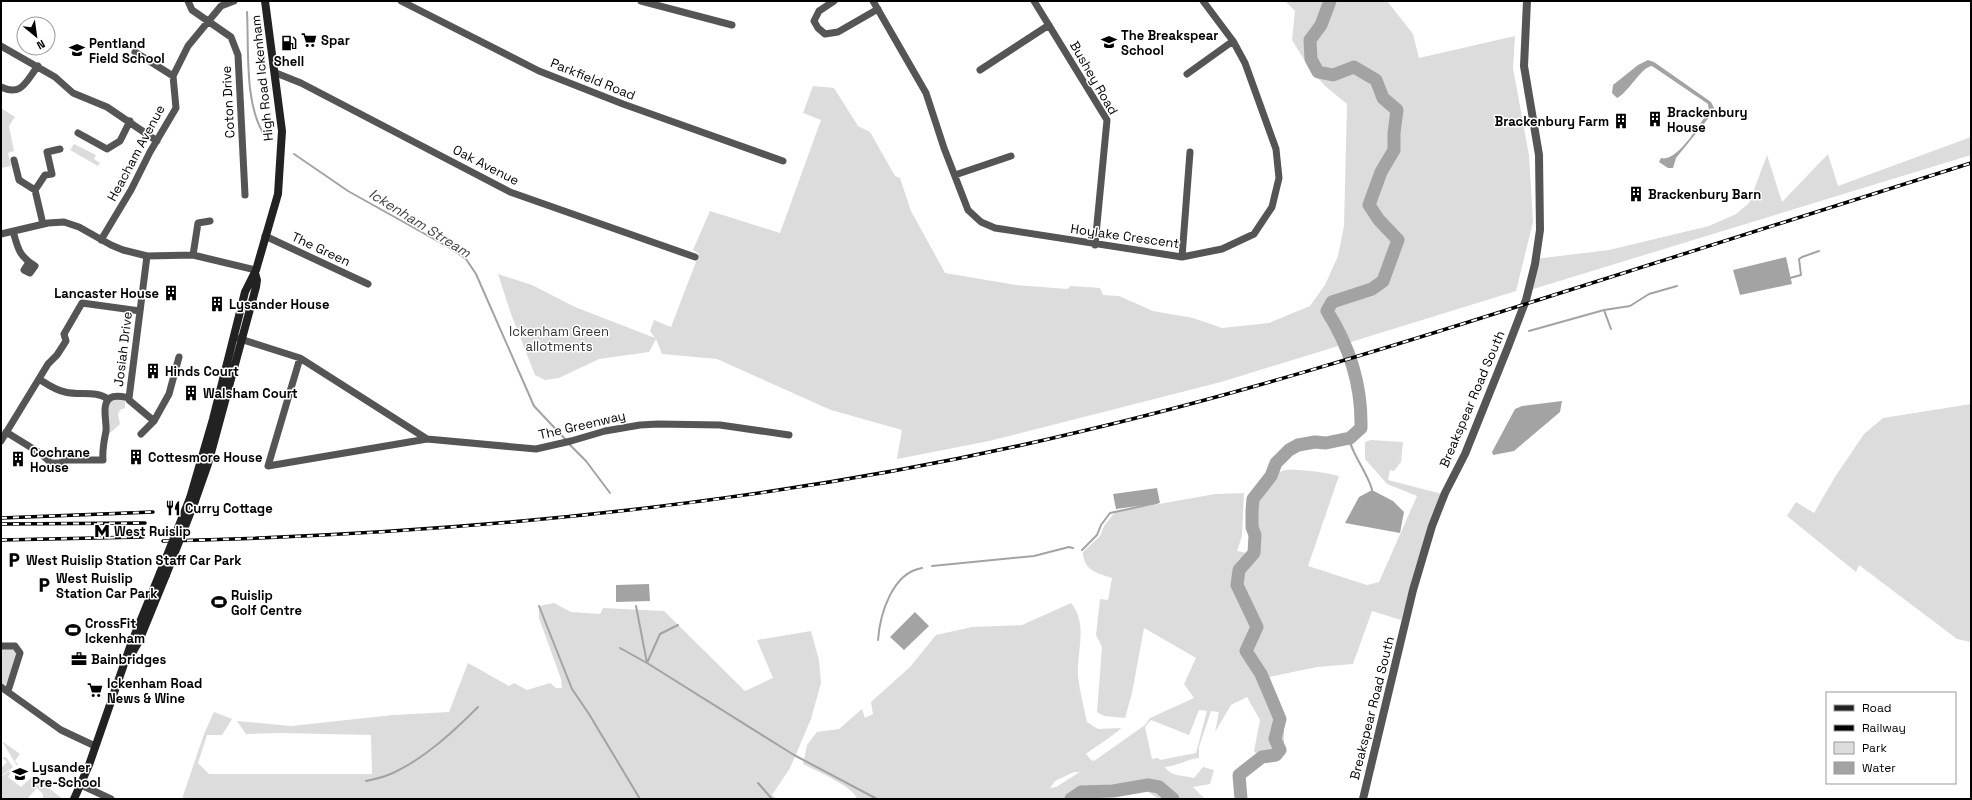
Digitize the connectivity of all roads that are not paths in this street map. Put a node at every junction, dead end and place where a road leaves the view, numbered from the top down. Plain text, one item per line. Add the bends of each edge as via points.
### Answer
1 (188, 1) edge
2 (234, 1) edge
3 (265, 1) edge
4 (401, 1) edge
5 (640, 1) edge
6 (834, 1) edge
7 (873, 1) edge
8 (1034, 1) edge
9 (1203, 1) edge
10 (1527, 1) edge
11 (667, 4) edge
12 (878, 9) junction
13 (208, 20) junction
14 (732, 25) dead end
15 (1049, 26) junction
16 (1233, 41) junction
17 (1, 46) edge
18 (134, 52) dead end
19 (38, 66) junction
20 (980, 70) dead end
21 (276, 73) junction
22 (1187, 74) dead end
23 (173, 76) junction
24 (1, 87) edge
25 (130, 122) junction
26 (78, 133) dead end
27 (156, 141) junction
28 (60, 150) dead end
29 (1190, 152) dead end
30 (1011, 156) dead end
31 (14, 160) dead end
32 (783, 161) dead end
33 (955, 175) junction
34 (35, 190) junction
35 (245, 195) dead end
36 (210, 221) dead end
37 (43, 224) junction
38 (13, 232) junction
39 (1, 234) edge
40 (265, 236) junction
41 (101, 240) junction
42 (1095, 245) junction
43 (193, 255) junction
44 (147, 256) junction
45 (695, 257) dead end
46 (1182, 257) junction
47 (29, 262) dead end
48 (256, 270) junction
49 (368, 284) dead end
50 (140, 311) junction
51 (237, 338) junction
52 (180, 357) dead end
53 (300, 358) junction
54 (39, 379) junction
55 (129, 398) junction
56 (108, 400) junction
57 (154, 421) junction
58 (6, 432) junction
59 (141, 434) dead end
60 (790, 434) dead end
61 (427, 439) junction
62 (1, 441) edge
63 (1, 646) edge
64 (4, 689) edge
65 (95, 746) junction
66 (82, 785) junction
67 (74, 799) edge
68 (111, 799) edge
69 (1363, 799) edge

1 - 13 street, Coton Drive via 192,10
2 - 13 street via 221,6
3 - 21 main road, High Road Ickenham
4 - 32 street, Parkfield Road via 539,70 623,104
5 - 11 street
6 - 12 street via 819,11 814,21 825,34 838,32
7 - 12 street, Hoylake Crescent
8 - 15 street, Bushey Road
9 - 16 street, Hoylake Crescent
10 - 69 street, Breakspear Road South via 1524,66 1540,155 1540,230 1535,264 1526,300 1508,347 1432,526 1413,590
11 - 14 street
12 - 33 street, Hoylake Crescent via 926,93
13 - 23 street via 188,46
13 - 35 street, Coton Drive via 232,37 238,55
15 - 20 street
15 - 42 street, Bushey Road via 1107,120
16 - 22 street
16 - 46 street, Hoylake Crescent via 1245,63 1265,115 1276,149 1279,178 1272,207 1254,234 1222,249
17 - 19 street
18 - 23 street
19 - 24 street via 17,91 11,92
19 - 25 street via 55,76 73,93 107,107
21 - 40 main road, High Road Ickenham via 282,131 280,169 278,194
21 - 45 street, Oak Avenue via 301,83 510,192
23 - 27 street, Heacham Avenue via 176,108
25 - 26 street via 120,141 107,149
25 - 27 street
27 - 41 street, Heacham Avenue via 132,190
28 - 34 street via 47,152 52,174 45,175
29 - 46 street
30 - 33 street
31 - 34 street via 19,180
33 - 42 street, Hoylake Crescent via 968,210 981,222 994,228
34 - 37 street
36 - 43 street via 198,223
37 - 38 street
37 - 41 street via 69,223
38 - 39 street
38 - 47 street via 19,253
40 - 48 main road, High Road Ickenham
40 - 49 street, The Green
41 - 44 street via 117,248
42 - 46 street, Hoylake Crescent
43 - 44 street
43 - 48 street
44 - 50 street, Josiah Drive
48 - 51 main road, High Road Ickenham via 256,287
50 - 54 street via 82,303 64,334 66,341
50 - 55 street, Josiah Drive
51 - 53 street, The Greenway
51 - 65 main road, High Road Ickenham, bridge via 208,464 163,574 140,641 123,667
52 - 57 street via 169,394
53 - 61 street, The Greenway
53 - 61 street, The Greenway via 268,466
54 - 56 street via 64,392 98,394
54 - 58 street
55 - 56 street via 115,396
55 - 57 street
56 - 58 street via 103,460 66,460 51,463
57 - 59 street
58 - 62 street
60 - 61 street, The Greenway via 720,425 658,424 605,431 563,443 528,449
63 - 64 street via 15,646 20,653
64 - 65 street via 61,730
65 - 66 main road, High Road Ickenham
66 - 67 main road, High Road Ickenham
66 - 68 street

